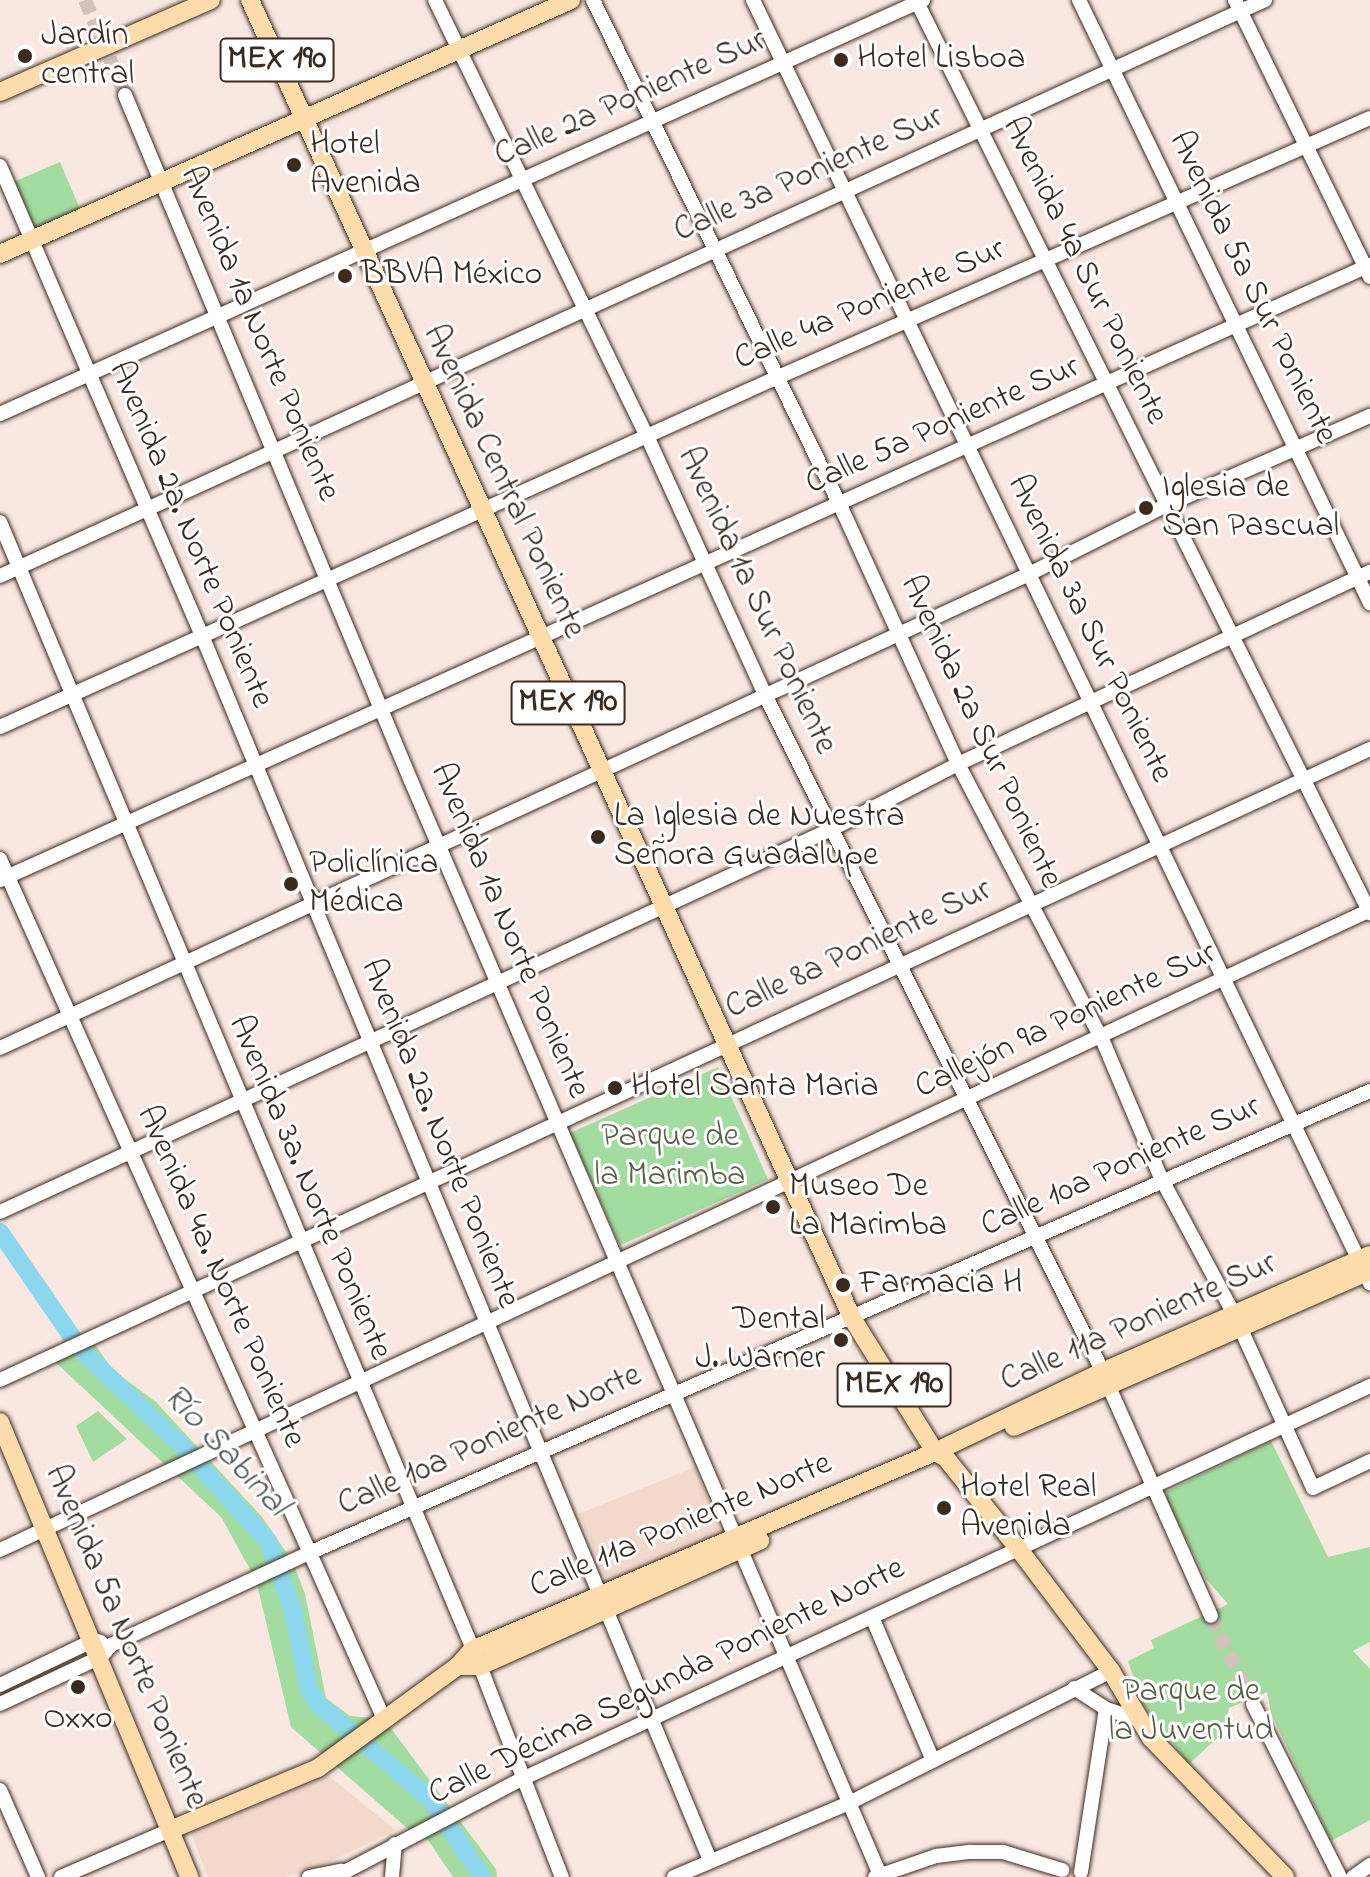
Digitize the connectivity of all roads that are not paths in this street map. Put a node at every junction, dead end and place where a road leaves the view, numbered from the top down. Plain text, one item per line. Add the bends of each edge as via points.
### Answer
1 (211, 0) edge
2 (250, 0) edge
3 (435, 0) edge
4 (571, 0) edge
5 (593, 0) edge
6 (753, 0) edge
7 (1079, 0) edge
8 (1265, 0) edge
9 (919, 1) edge
10 (1238, 6) edge
11 (459, 52) junction
12 (784, 64) junction
13 (1112, 69) junction
14 (0, 92) edge
15 (125, 95) tunnel mouth
16 (1370, 118) edge
17 (305, 119) junction
18 (652, 122) junction
19 (981, 131) junction
20 (1307, 147) junction
21 (0, 166) edge
22 (518, 181) junction
23 (163, 183) junction
24 (844, 189) junction
25 (1178, 204) junction
26 (34, 239) junction
27 (715, 251) junction
28 (362, 252) junction
29 (0, 254) edge
30 (1046, 262) junction
31 (1368, 270) edge
32 (583, 311) junction
33 (219, 313) junction
34 (908, 321) junction
35 (1236, 325) junction
36 (88, 372) junction
37 (776, 378) junction
38 (422, 385) junction
39 (1108, 385) junction
40 (0, 414) edge
41 (1370, 416) edge
42 (647, 436) junction
43 (968, 448) junction
44 (1295, 448) junction
45 (277, 454) junction
46 (840, 505) junction
47 (1167, 505) junction
48 (482, 509) junction
49 (149, 512) junction
50 (0, 522) edge
51 (708, 565) junction
52 (21, 566) junction
53 (1029, 574) junction
54 (1364, 575) edge
55 (0, 576) edge
56 (332, 581) junction
57 (1370, 603) edge
58 (899, 635) junction
59 (538, 636) junction
60 (1232, 636) junction
61 (203, 638) junction
62 (74, 694) junction
63 (765, 695) junction
64 (1091, 702) junction
65 (382, 709) junction
66 (0, 727) edge
67 (1370, 749) edge
68 (958, 764) junction
69 (255, 765) junction
70 (598, 769) junction
71 (1304, 780) junction
72 (126, 824) junction
73 (832, 829) junction
74 (438, 845) junction
75 (1159, 845) junction
76 (0, 859) edge
77 (4, 878) edge
78 (312, 903) junction
79 (1028, 904) junction
80 (661, 909) junction
81 (1370, 911) edge
82 (184, 963) junction
83 (899, 967) junction
84 (1225, 980) junction
85 (499, 984) junction
86 (71, 1015) junction
87 (1102, 1039) junction
88 (369, 1042) junction
89 (723, 1047) junction
90 (0, 1048) edge
91 (1370, 1091) edge
92 (968, 1100) junction
93 (241, 1103) junction
94 (558, 1123) junction
95 (1294, 1124) junction
96 (134, 1151) junction
97 (1161, 1178) junction
98 (787, 1183) junction
99 (426, 1184) junction
100 (0, 1212) edge
101 (1034, 1239) junction
102 (300, 1243) junction
103 (618, 1261) junction
104 (1367, 1268) edge
105 (194, 1292) junction
106 (852, 1318) junction
107 (1237, 1321) junction
108 (485, 1322) junction
109 (1105, 1378) junction
110 (0, 1380) edge
111 (357, 1381) junction
112 (1370, 1386) edge
113 (672, 1393) junction
114 (0, 1422) edge
115 (1284, 1427) junction
116 (253, 1429) junction
117 (539, 1452) junction
118 (940, 1455) junction
119 (1370, 1461) edge
120 (1150, 1485) junction
121 (411, 1510) junction
122 (47, 1528) junction
123 (736, 1544) junction
124 (1018, 1548) junction
125 (0, 1550) edge
126 (309, 1553) junction
127 (603, 1605) junction
128 (1211, 1616) tunnel mouth
129 (872, 1617) junction
130 (102, 1647) junction
131 (787, 1657) junction
132 (476, 1658) junction
133 (1111, 1671) junction
134 (0, 1685) edge
135 (1074, 1688) junction
136 (0, 1704) edge
137 (1253, 1704) tunnel mouth
138 (1106, 1709) junction
139 (384, 1719) junction
140 (1137, 1719) junction
141 (649, 1723) junction
142 (933, 1761) junction
143 (522, 1779) junction
144 (0, 1790) edge
145 (849, 1803) junction
146 (170, 1830) junction
147 (395, 1844) junction
148 (710, 1860) junction
149 (1370, 1865) edge
150 (1280, 1871) edge
151 (338, 1874) edge
152 (1056, 1874) edge
153 (1084, 1874) edge
154 (878, 1876) edge
155 (38, 1877) edge
156 (61, 1877) edge
157 (189, 1877) edge
158 (309, 1877) edge
159 (392, 1877) edge
160 (562, 1877) edge
161 (674, 1877) edge
162 (699, 1877) edge
163 (1292, 1877) edge
164 (1340, 1877) edge
165 (1353, 1877) edge

1 - 14 main road
2 - 17 main road, Avenida Central Poniente / MEX 190
3 - 11 street, Avenida 1a Sur Poniente
4 - 11 main road
5 - 18 street, Avenida 2a Sur Poniente
6 - 12 street, Avenida 3a Sur Poniente
7 - 13 street, Avenida 5a Sur Poniente
8 - 10 street, Calle 3a Poniente Sur
9 - 12 street, Calle 2a Poniente Sur
9 - 19 street, Avenida 4a Sur Poniente
10 - 13 street, Calle 3a Poniente Sur
10 - 20 street
11 - 17 main road
11 - 22 street, Avenida 1a Sur Poniente
12 - 18 street, Calle 2a Poniente Sur
12 - 24 street, Avenida 3a Sur Poniente
13 - 19 street, Calle 3a Poniente Sur
13 - 25 street, Avenida 5a Sur Poniente
15 - 23 street, Avenida 1a Norte Poniente
16 - 20 street, Calle 4a Poniente Sur
17 - 23 main road
17 - 28 main road, Avenida Central Poniente / MEX 190
18 - 22 street, Calle 2a Poniente Sur
18 - 27 street, Avenida 2a Sur Poniente
19 - 24 street, Calle 3a Poniente Sur
19 - 30 street, Avenida 4a Sur Poniente
20 - 25 street, Calle 4a Poniente Sur
20 - 31 street
21 - 26 street, Avenida 2a. Norte Poniente
22 - 28 street, Calle 2a Poniente Sur
22 - 32 street, Avenida 1a Sur Poniente
23 - 26 main road
23 - 33 street, Avenida 1a Norte Poniente
24 - 27 street, Calle 3a Poniente Sur
24 - 34 street, Avenida 3a Sur Poniente
25 - 30 street, Calle 4a Poniente Sur
25 - 35 street, Avenida 5a Sur Poniente
26 - 29 main road
26 - 36 street, Avenida 2a. Norte Poniente
27 - 32 street, Calle 3a Poniente Sur
27 - 37 street, Avenida 2a Sur Poniente
28 - 33 street, Calle 2a Poniente Sur
28 - 38 main road, Avenida Central Poniente / MEX 190
30 - 34 street, Calle 4a Poniente Sur
30 - 39 street, Avenida 4a Sur Poniente
31 - 35 street, Calle 5a Poniente Sur
32 - 38 street, Calle 3a Poniente Sur
32 - 42 street, Avenida 1a Sur Poniente
33 - 36 street, Calle 2a Poniente Sur
33 - 45 street, Avenida 1a Norte Poniente
34 - 37 street, Calle 4a Poniente Sur
34 - 43 street, Avenida 3a Sur Poniente
35 - 39 street, Calle 5a Poniente Sur
35 - 44 street, Avenida 5a Sur Poniente
36 - 40 street, Calle 2a Poniente Sur
36 - 49 street, Avenida 2a. Norte Poniente
37 - 42 street, Calle 4a Poniente Sur
37 - 46 street, Avenida 2a Sur Poniente
38 - 45 street, Calle 3a Poniente Sur
38 - 48 main road, Avenida Central Poniente / MEX 190
39 - 43 street, Calle 5a Poniente Sur
39 - 47 street, Avenida 4a Sur Poniente
41 - 44 street
42 - 48 street, Calle 4a Poniente Sur
42 - 51 street, Avenida 1a Sur Poniente
43 - 46 street, Calle 5a Poniente Sur
43 - 53 street, Avenida 3a Sur Poniente
44 - 47 street
44 - 54 street, Avenida 5a Sur Poniente
45 - 49 street, Calle 3a Poniente Sur
45 - 56 street, Avenida 1a Norte Poniente
46 - 51 street, Calle 5a Poniente Sur
46 - 58 street, Avenida 2a Sur Poniente
47 - 53 street
47 - 60 street, Avenida 4a Sur Poniente
48 - 56 street, Calle 4a Poniente Sur
48 - 59 main road, Avenida Central Poniente / MEX 190
49 - 52 street, Calle 3a Poniente Sur
49 - 61 street, Avenida 2a. Norte Poniente
50 - 52 street, Avenida 3a. Norte Poniente
51 - 59 street, Calle 5a Poniente Sur
51 - 63 street, Avenida 1a Sur Poniente
52 - 55 street, Calle 3a Poniente Sur
52 - 62 street, Avenida 3a. Norte Poniente
53 - 58 street
53 - 64 street, Avenida 3a Sur Poniente
54 - 57 street, Avenida 5a Sur Poniente
54 - 60 street
56 - 61 street, Calle 4a Poniente Sur
56 - 65 street, Avenida 1a Norte Poniente
58 - 63 street
58 - 68 street, Avenida 2a Sur Poniente
59 - 65 street, Calle 5a Poniente Sur
59 - 70 main road, Avenida Central Poniente / MEX 190
60 - 64 street
60 - 71 street, Avenida 4a Sur Poniente
61 - 62 street, Calle 4a Poniente Sur
61 - 69 street, Avenida 2a. Norte Poniente
62 - 66 street, Calle 4a Poniente Sur
62 - 72 street, Avenida 3a. Norte Poniente
63 - 70 street
63 - 73 street, Avenida 1a Sur Poniente
64 - 68 street
64 - 75 street, Avenida 3a Sur Poniente
65 - 69 street, Calle 5a Poniente Sur
65 - 74 street, Avenida 1a Norte Poniente
67 - 71 street, Calle 8a Poniente Sur
68 - 73 street
68 - 79 street, Avenida 2a Sur Poniente
69 - 72 street, Calle 5a Poniente Sur
69 - 78 street, Avenida 2a. Norte Poniente
70 - 74 street
70 - 80 main road, Avenida Central Poniente / MEX 190
71 - 75 street, Calle 8a Poniente Sur
71 - 81 street, Avenida 4a Sur Poniente
72 - 77 street, Calle 5a Poniente Sur
72 - 82 street, Avenida 3a. Norte Poniente
73 - 80 street
73 - 83 street, Avenida 1a Sur Poniente
74 - 78 street
74 - 85 street, Avenida 1a Norte Poniente
75 - 79 street, Calle 8a Poniente Sur
75 - 84 street, Avenida 3a Sur Poniente
76 - 77 street, Avenida 4a. Norte Poniente
77 - 86 street, Avenida 4a. Norte Poniente
78 - 82 street
78 - 88 street, Avenida 2a. Norte Poniente
79 - 83 street, Calle 8a Poniente Sur
79 - 87 street, Avenida 2a Sur Poniente
80 - 85 street
80 - 89 main road, Avenida Central Poniente / MEX 190
81 - 84 street, Callejón 9a Poniente Sur
82 - 86 street
82 - 93 street, Avenida 3a. Norte Poniente
83 - 89 street, Calle 8a Poniente Sur
83 - 92 street, Avenida 1a Sur Poniente
84 - 87 street, Callejón 9a Poniente Sur
84 - 95 street, Avenida 3a Sur Poniente
85 - 88 street
85 - 94 street, Avenida 1a Norte Poniente
86 - 90 street
86 - 96 street, Avenida 4a. Norte Poniente
87 - 92 street, Callejón 9a Poniente Sur
87 - 97 street, Avenida 2a Sur Poniente
88 - 93 street
88 - 99 street, Avenida 2a. Norte Poniente
89 - 94 street, Calle 8a Poniente Sur
89 - 98 main road, Avenida Central Poniente / MEX 190
91 - 95 street, Calle 10a Poniente Sur
92 - 98 street, Callejón 9a Poniente Sur
92 - 101 street, Avenida 1a Sur Poniente
93 - 96 street
93 - 102 street, Avenida 3a. Norte Poniente
94 - 99 street, Calle 8a Poniente Sur
94 - 103 street, Avenida 1a Norte Poniente
95 - 97 street, Calle 10a Poniente Sur
95 - 104 street, Avenida 3a Sur Poniente
96 - 100 street
96 - 105 street, Avenida 4a. Norte Poniente
97 - 101 street, Calle 10a Poniente Sur
97 - 107 street, Avenida 2a Sur Poniente
98 - 103 street, Callejón 9a Poniente Sur
98 - 106 main road, Avenida Central Poniente / MEX 190
99 - 102 street, Calle 8a Poniente Sur
99 - 108 street, Avenida 2a. Norte Poniente
101 - 106 street, Calle 10a Poniente Sur
101 - 109 street, Avenida 1a Sur Poniente
102 - 105 street, Calle 8a Poniente Sur
102 - 111 street, Avenida 3a. Norte Poniente
103 - 108 street, Callejón 9a Poniente Sur
103 - 113 street, Avenida 1a Norte Poniente
104 - 107 main road, Calle 11a Poniente Sur
105 - 110 street, Calle 8a Poniente Sur
105 - 116 street, Avenida 4a. Norte Poniente
106 - 113 street, Calle 10a Poniente Norte
106 - 118 main road, Avenida Central Poniente / MEX 190
107 - 109 main road, Calle 11a Poniente Sur
107 - 115 street, Avenida 2a Sur Poniente
108 - 111 street, Callejón 9a Poniente Sur
108 - 117 street, Avenida 2a. Norte Poniente
109 - 118 main road, Calle 11a Poniente Sur
109 - 120 street, Avenida 1a Sur Poniente
111 - 116 street, Callejón 9a Poniente Sur
111 - 121 street, Avenida 3a. Norte Poniente
112 - 115 street, Calle Décima Segunda Poniente Norte
113 - 117 street, Calle 10a Poniente Norte
113 - 123 street, Avenida 1a Norte Poniente
114 - 122 main road, Avenida 5a Norte Poniente
115 - 119 street, Avenida 2a Sur Poniente via 1313,1488
115 - 120 street, Calle Décima Segunda Poniente Norte
116 - 122 street, Callejón 9a Poniente Sur
116 - 126 street, Avenida 4a. Norte Poniente
117 - 121 street, Calle 10a Poniente Norte
117 - 127 street, Avenida 2a. Norte Poniente
118 - 123 main road, Calle 11a Poniente Norte
118 - 124 main road, Avenida Central Poniente / MEX 190
120 - 124 street, Calle Décima Segunda Poniente Norte
120 - 128 street, Avenida 1a Sur Poniente
121 - 126 street, Calle 10a Poniente Norte
121 - 132 street, Avenida 3a. Norte Poniente
122 - 125 street, Callejón 9a Poniente Sur
122 - 130 main road, Avenida 5a Norte Poniente
123 - 127 main road, Calle 11a Poniente Norte
123 - 131 street, Avenida 1a Norte Poniente
124 - 129 street, Calle Décima Segunda Poniente Norte
124 - 133 main road, Avenida Central Poniente / MEX 190
126 - 130 street, Calle 10a Poniente Norte
126 - 139 street, Avenida 4a. Norte Poniente
127 - 132 main road, Calle 11a Poniente Norte
127 - 141 street, Avenida 2a. Norte Poniente
129 - 131 street, Calle Décima Segunda Poniente Norte
129 - 142 street
130 - 134 street, Calle 10a Poniente Norte
130 - 136 street, Calle 10a Poniente Norte
130 - 146 main road, Avenida 5a Norte Poniente
131 - 141 street, Calle Décima Segunda Poniente Norte
131 - 145 street, Avenida 1a Norte Poniente
132 - 139 main road
132 - 143 street, Avenida 3a. Norte Poniente
133 - 135 street
133 - 140 main road, Avenida Central Poniente / MEX 190
135 - 138 street
135 - 142 street
137 - 164 street
138 - 140 street
138 - 153 street
139 - 146 main road via 334,1757 280,1788
140 - 150 main road, Avenida Central Poniente / MEX 190
141 - 143 street, Calle Décima Segunda Poniente Norte
141 - 148 street, Avenida 2a. Norte Poniente
142 - 145 street
143 - 147 street, Calle Décima Segunda Poniente Norte
143 - 160 street, Avenida 3a. Norte Poniente
144 - 155 street
145 - 148 street
145 - 154 street, Avenida 1a Norte Poniente
146 - 156 street
146 - 157 main road, Avenida 5a Norte Poniente
147 - 151 street, Calle Décima Segunda Poniente Norte
147 - 159 street
148 - 161 street
148 - 162 street
149 - 165 street
150 - 163 main road, MEX 190
151 - 158 street, Calle Décima Segunda Poniente Norte
152 - 153 street
152 - 154 street via 1003,1852 971,1852 936,1856

